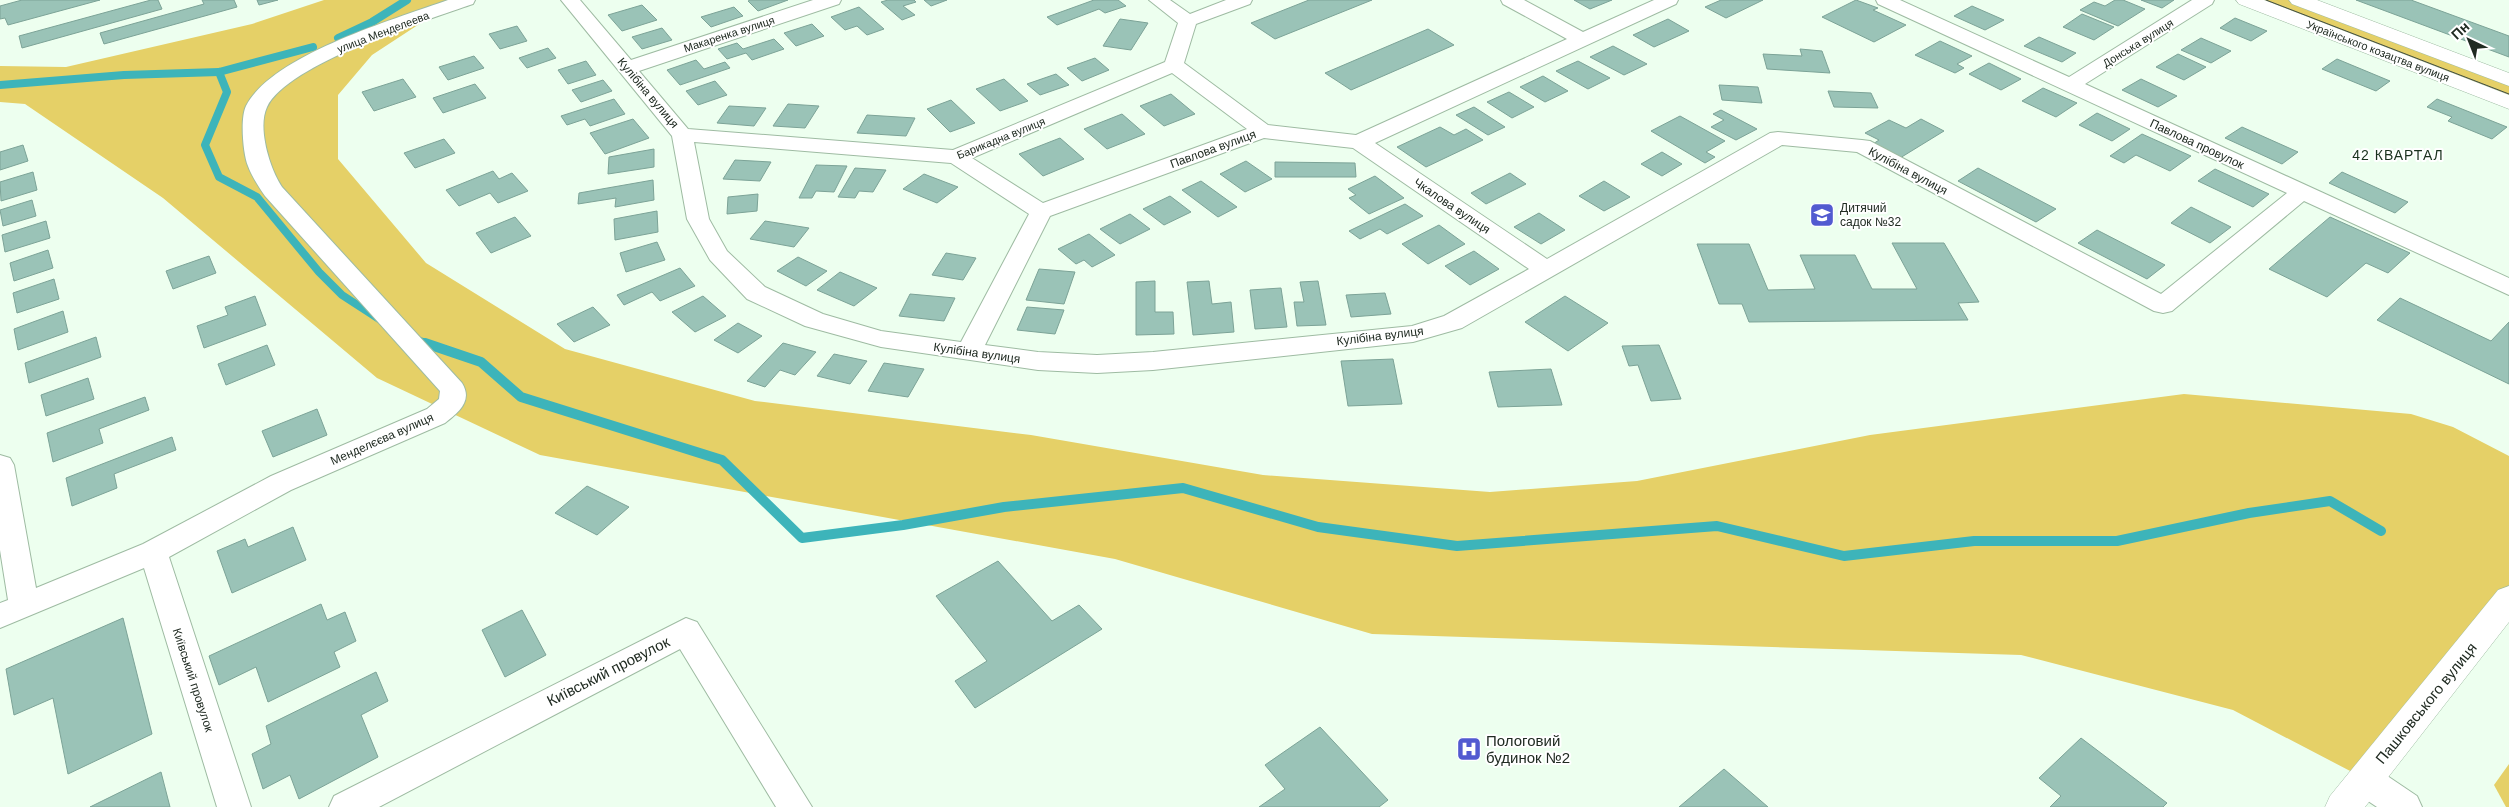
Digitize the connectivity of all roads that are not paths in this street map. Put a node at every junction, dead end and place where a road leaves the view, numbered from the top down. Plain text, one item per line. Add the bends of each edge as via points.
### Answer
1 (466, 0) edge
2 (570, 0) edge
3 (832, 0) edge
4 (1158, 0) edge
5 (1243, 0) edge
6 (1510, 0) edge
7 (1669, 0) edge
8 (1885, 0) edge
9 (2205, 0) edge
10 (2246, 0) edge
11 (2299, 0) edge
12 (1188, 21) junction
13 (1582, 40) junction
14 (328, 53) joint
15 (1174, 65) junction
16 (627, 68) junction
17 (2509, 80) edge
18 (2070, 85) junction
19 (2509, 103) edge
20 (1262, 131) junction
21 (682, 135) junction
22 (1359, 142) junction
23 (956, 158) junction
24 (2302, 192) junction
25 (1041, 212) junction
26 (1546, 269) junction
27 (2509, 287) edge
28 (969, 351) junction
29 (0, 466) edge
30 (153, 552) junction
31 (2509, 599) edge
32 (12, 611) edge
33 (2365, 780) junction
34 (234, 807) edge
35 (346, 807) edge
36 (795, 807) edge
37 (2343, 807) edge
38 (2405, 807) edge

1 - 14 street, улица Менделеева
2 - 16 street, Кулібіна вулиця
3 - 16 street, Макаренка вулиця
4 - 12 street
5 - 12 street
6 - 13 street
7 - 13 street
8 - 18 street, Павлова провулок
9 - 18 street, Донська вулиця
10 - 19 street, Українського козацтва вулиця
11 - 17 street, Українського козацтва вулиця
12 - 15 street
13 - 22 street
14 - 30 street, Менделєєва вулиця via 296,68 270,87 256,107 254,126 258,165 273,191 453,389 452,403 436,416 281,483
15 - 20 street
15 - 23 street, Барикадна вулиця
16 - 21 street, Кулібіна вулиця
18 - 24 street, Павлова провулок
20 - 22 street, Павлова вулиця
20 - 25 street, Павлова вулиця
21 - 23 street, Барикадна вулиця
21 - 28 street, Кулібіна вулиця via 698,219 718,255 756,293 814,320 881,339
22 - 26 street, Чкалова вулиця
23 - 25 street
24 - 26 street, Кулібіна вулиця via 2164,305 1862,146 1778,138
24 - 27 street, Павлова провулок
25 - 28 street
26 - 28 street, Кулібіна вулиця via 1453,322 1413,334 1097,364 1038,361
29 - 32 street
30 - 32 street, Менделєєва вулиця
30 - 34 street, Київський провулок
31 - 33 street, Пашковського вулиця
33 - 37 street, Пашковського вулиця
33 - 38 street
35 - 36 street, Київський провулок via 686,630

